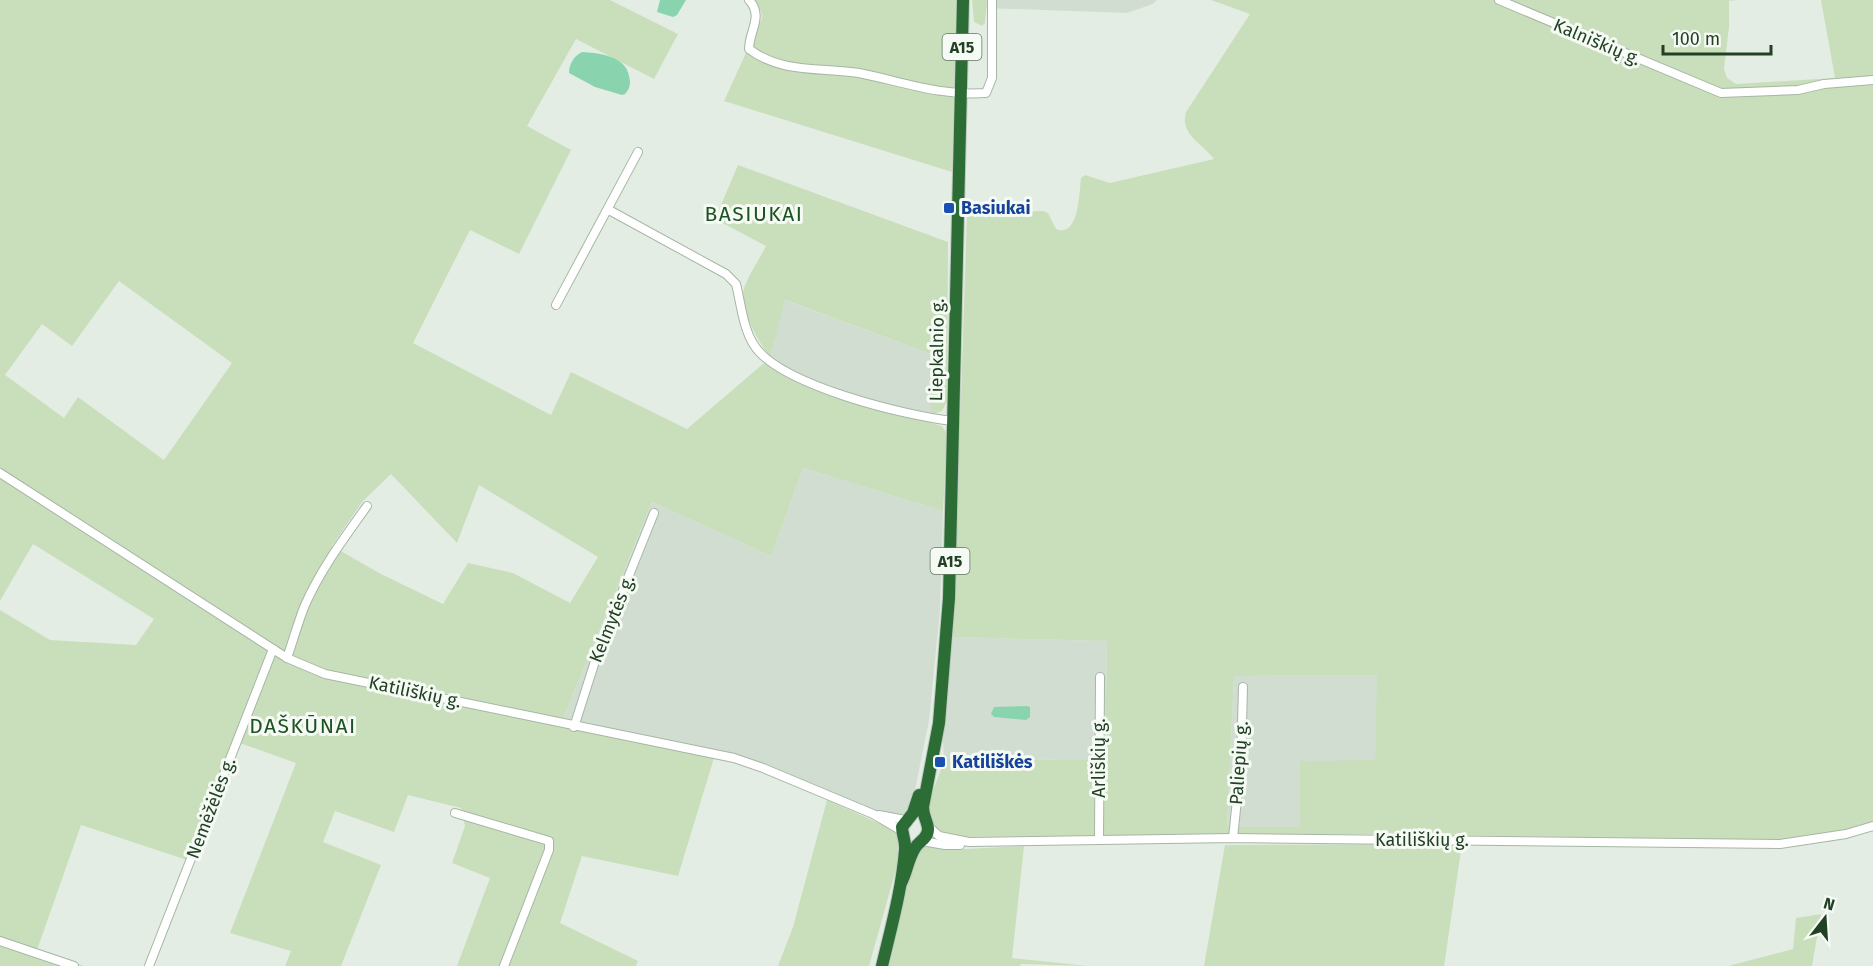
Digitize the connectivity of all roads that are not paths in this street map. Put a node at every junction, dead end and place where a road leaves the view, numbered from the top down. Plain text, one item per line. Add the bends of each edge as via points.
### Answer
1 (749, 0) edge
2 (963, 0) edge
3 (992, 0) edge
4 (1499, 0) edge
5 (1873, 80) edge
6 (961, 94) junction
7 (638, 152) dead end
8 (609, 210) junction
9 (556, 305) dead end
10 (953, 421) junction
11 (0, 473) edge
12 (367, 506) dead end
13 (654, 513) dead end
14 (273, 649) junction
15 (287, 658) junction
16 (1100, 677) dead end
17 (1243, 687) dead end
18 (939, 701) junction
19 (574, 727) junction
20 (455, 813) dead end
21 (926, 823) junction
22 (1873, 826) edge
23 (905, 827) junction
24 (1233, 838) junction
25 (1099, 840) junction
26 (920, 842) junction
27 (969, 842) junction
28 (901, 884) junction
29 (0, 941) edge
30 (74, 966) edge
31 (148, 966) edge
32 (504, 966) edge
33 (882, 966) edge

1 - 6 street via 756,10 749,44 755,54 795,68 843,71
2 - 6 highway, Liepkalnio g. / A15
3 - 6 street via 990,86 986,93
4 - 5 street, Kalniškių g. via 1721,93 1798,90
6 - 10 highway, Liepkalnio g. / A15
7 - 8 street
8 - 9 street
8 - 10 street via 732,279 749,335 771,363 820,386 885,408
10 - 18 highway, Liepkalnio g. / A15 via 949,598
11 - 14 street, Katiliškių g.
12 - 15 street via 312,590
13 - 19 street, Kelmytės g. via 594,663
14 - 15 street, Katiliškių g.
14 - 31 street, Nemėžėlės g.
15 - 19 street, Katiliškių g. via 325,674
16 - 25 street, Arliškių g.
17 - 24 street, Paliepių g.
18 - 21 highway, Liepkalnio g. / A15 via 939,723 923,807
18 - 23 highway, Liepkalnio g. / A15 via 918,800
19 - 23 street, Katiliškių g. via 734,758
20 - 32 street via 549,841 549,850
21 - 23 highway via 917,816
21 - 26 highway, Liepkalnio g. / A15 via 928,833
21 - 27 street, Katiliškių g. via 939,836
22 - 24 street, Katiliškių g. via 1846,834 1780,843
23 - 26 highway via 911,842
23 - 28 highway, Liepkalnio g. / A15
24 - 25 street, Katiliškių g.
25 - 27 street, Katiliškių g.
26 - 27 street, Katiliškių g.
26 - 28 highway, Liepkalnio g. / A15
28 - 33 highway, Liepkalnio g. / A15
29 - 30 street

